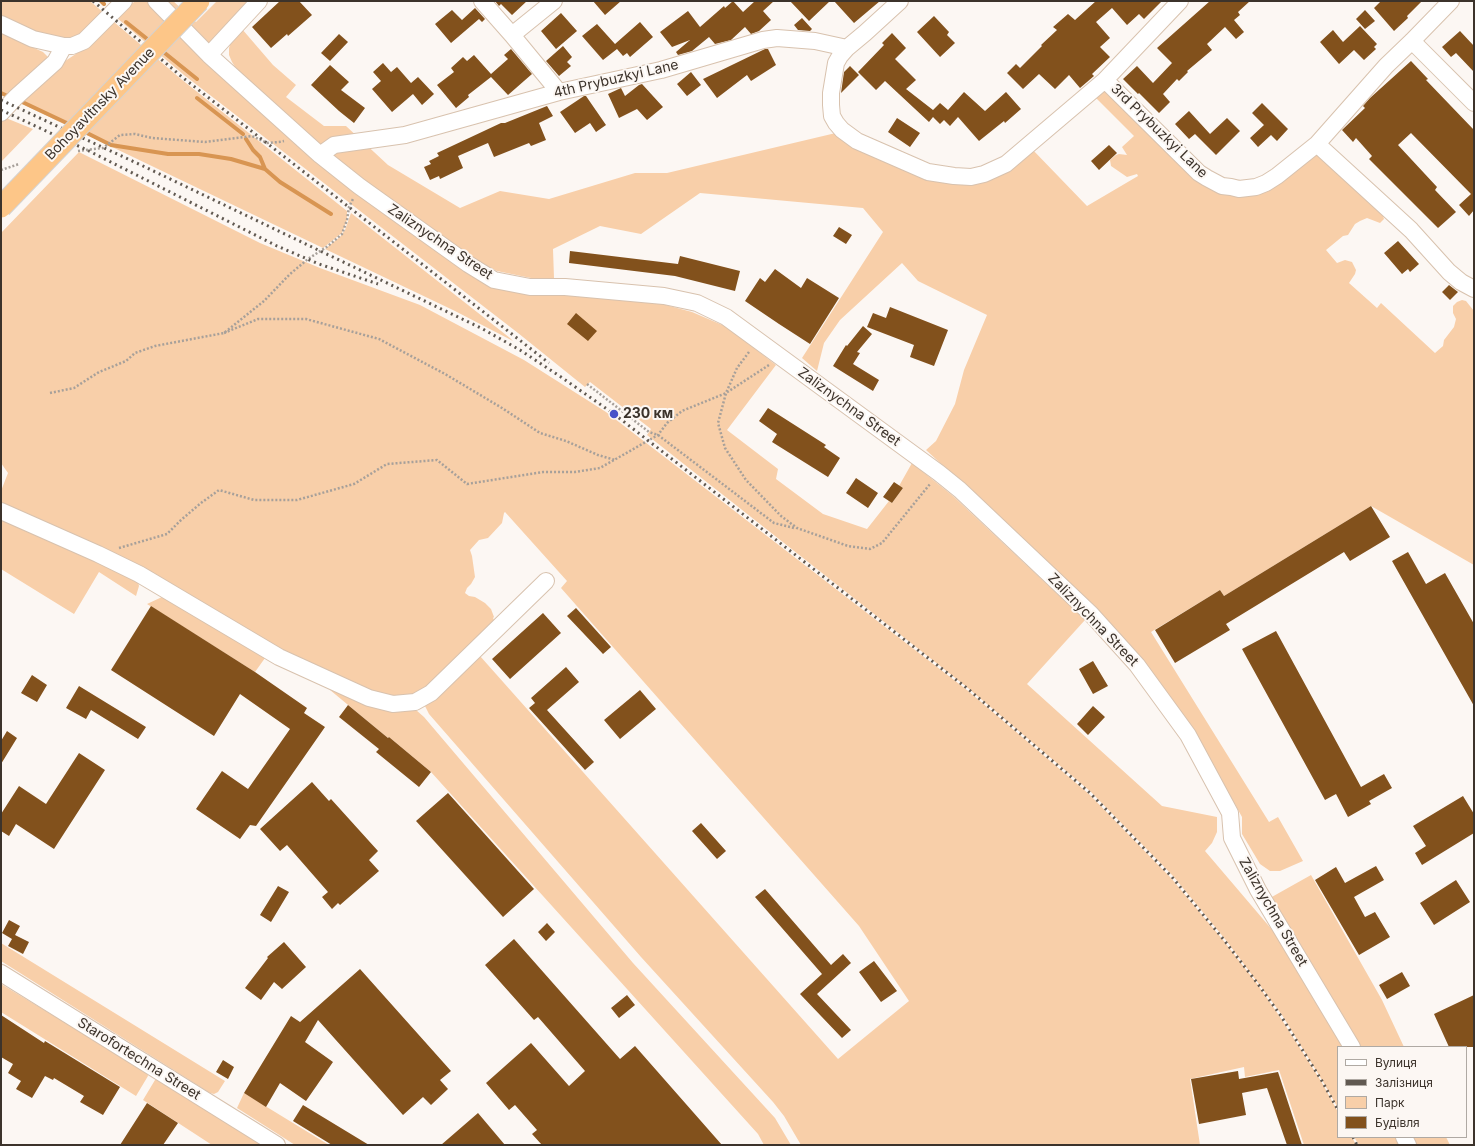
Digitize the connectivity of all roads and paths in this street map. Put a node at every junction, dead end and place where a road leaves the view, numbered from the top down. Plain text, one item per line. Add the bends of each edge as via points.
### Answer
1 (124, 1) edge
2 (156, 1) edge
3 (199, 1) edge
4 (260, 1) edge
5 (482, 1) edge
6 (554, 1) edge
7 (900, 1) edge
8 (1180, 1) edge
9 (1451, 1) edge
10 (1, 24) edge
11 (512, 35) junction
12 (1412, 41) junction
13 (64, 46) junction
14 (847, 48) junction
15 (209, 55) junction
16 (1105, 80) junction
17 (559, 92) junction
18 (1474, 103) edge
19 (1, 113) edge
20 (298, 136) junction
21 (108, 144) dead end
22 (1317, 144) junction
23 (320, 155) junction
24 (359, 186) junction
25 (1, 207) edge
26 (1474, 289) edge
27 (224, 333) junction
28 (758, 340) junction
29 (780, 356) junction
30 (587, 384) dead end
31 (50, 393) dead end
32 (726, 393) junction
33 (658, 435) junction
34 (615, 460) junction
35 (939, 473) junction
36 (1, 511) edge
37 (796, 528) junction
38 (98, 554) junction
39 (546, 581) dead end
40 (1, 973) edge
41 (1351, 1046) edge
42 (277, 1145) edge

1 - 13 street via 84,41
2 - 15 street, Zaliznychna Street
3 - 25 main road, Bohoyavltnsky Avenue, bridge
4 - 15 street
5 - 11 street
6 - 11 street
7 - 14 street
8 - 16 street, 3rd Prybuzkyi Lane
9 - 12 street, 3rd Prybuzkyi Lane
10 - 13 street via 33,39
11 - 17 street
12 - 18 street
12 - 22 street, 3rd Prybuzkyi Lane via 1386,66
13 - 19 street via 55,62
14 - 16 street, 3rd Prybuzkyi Lane via 836,63 831,93 832,116 836,123 857,141 928,172 954,176 971,177 1006,164
14 - 17 street, 4th Prybuzkyi Lane via 815,41 777,38 763,40 661,70
15 - 20 street, Zaliznychna Street
16 - 22 street, 3rd Prybuzkyi Lane via 1199,173 1222,186 1239,189 1266,183
17 - 23 street, 4th Prybuzkyi Lane via 406,135 334,145
20 - 21 path via 267,143 252,136 205,142 152,138 135,134 120,135
20 - 23 street, Zaliznychna Street
22 - 26 street via 1400,220 1453,276
23 - 24 street, Zaliznychna Street
24 - 27 path via 349,207 342,234 290,274 264,301
24 - 28 street, Zaliznychna Street via 494,280 530,287 565,287 664,296 697,303 726,317
27 - 31 path via 155,346 135,353 126,361 99,372 74,388
27 - 34 path via 258,319 306,319 379,339 445,374 540,433
28 - 29 street, Zaliznychna Street
28 - 32 path via 737,368
29 - 32 path
29 - 35 street, Zaliznychna Street
30 - 33 path via 649,432
32 - 33 path via 682,411
32 - 37 path via 718,423 725,448 746,480
33 - 34 path
33 - 37 path via 774,523
34 - 38 path via 600,468 575,472 543,472 466,484 437,460 387,464 354,484 297,500 254,500 219,490 191,511 167,534
35 - 37 path via 882,543 870,549 848,546
35 - 41 street, Zaliznychna Street via 1091,614 1138,664 1188,735 1230,813 1232,838 1258,890
36 - 38 street
38 - 39 street via 139,574 279,657 369,698 393,704 415,702 431,693
40 - 42 street, Starofortechna Street

